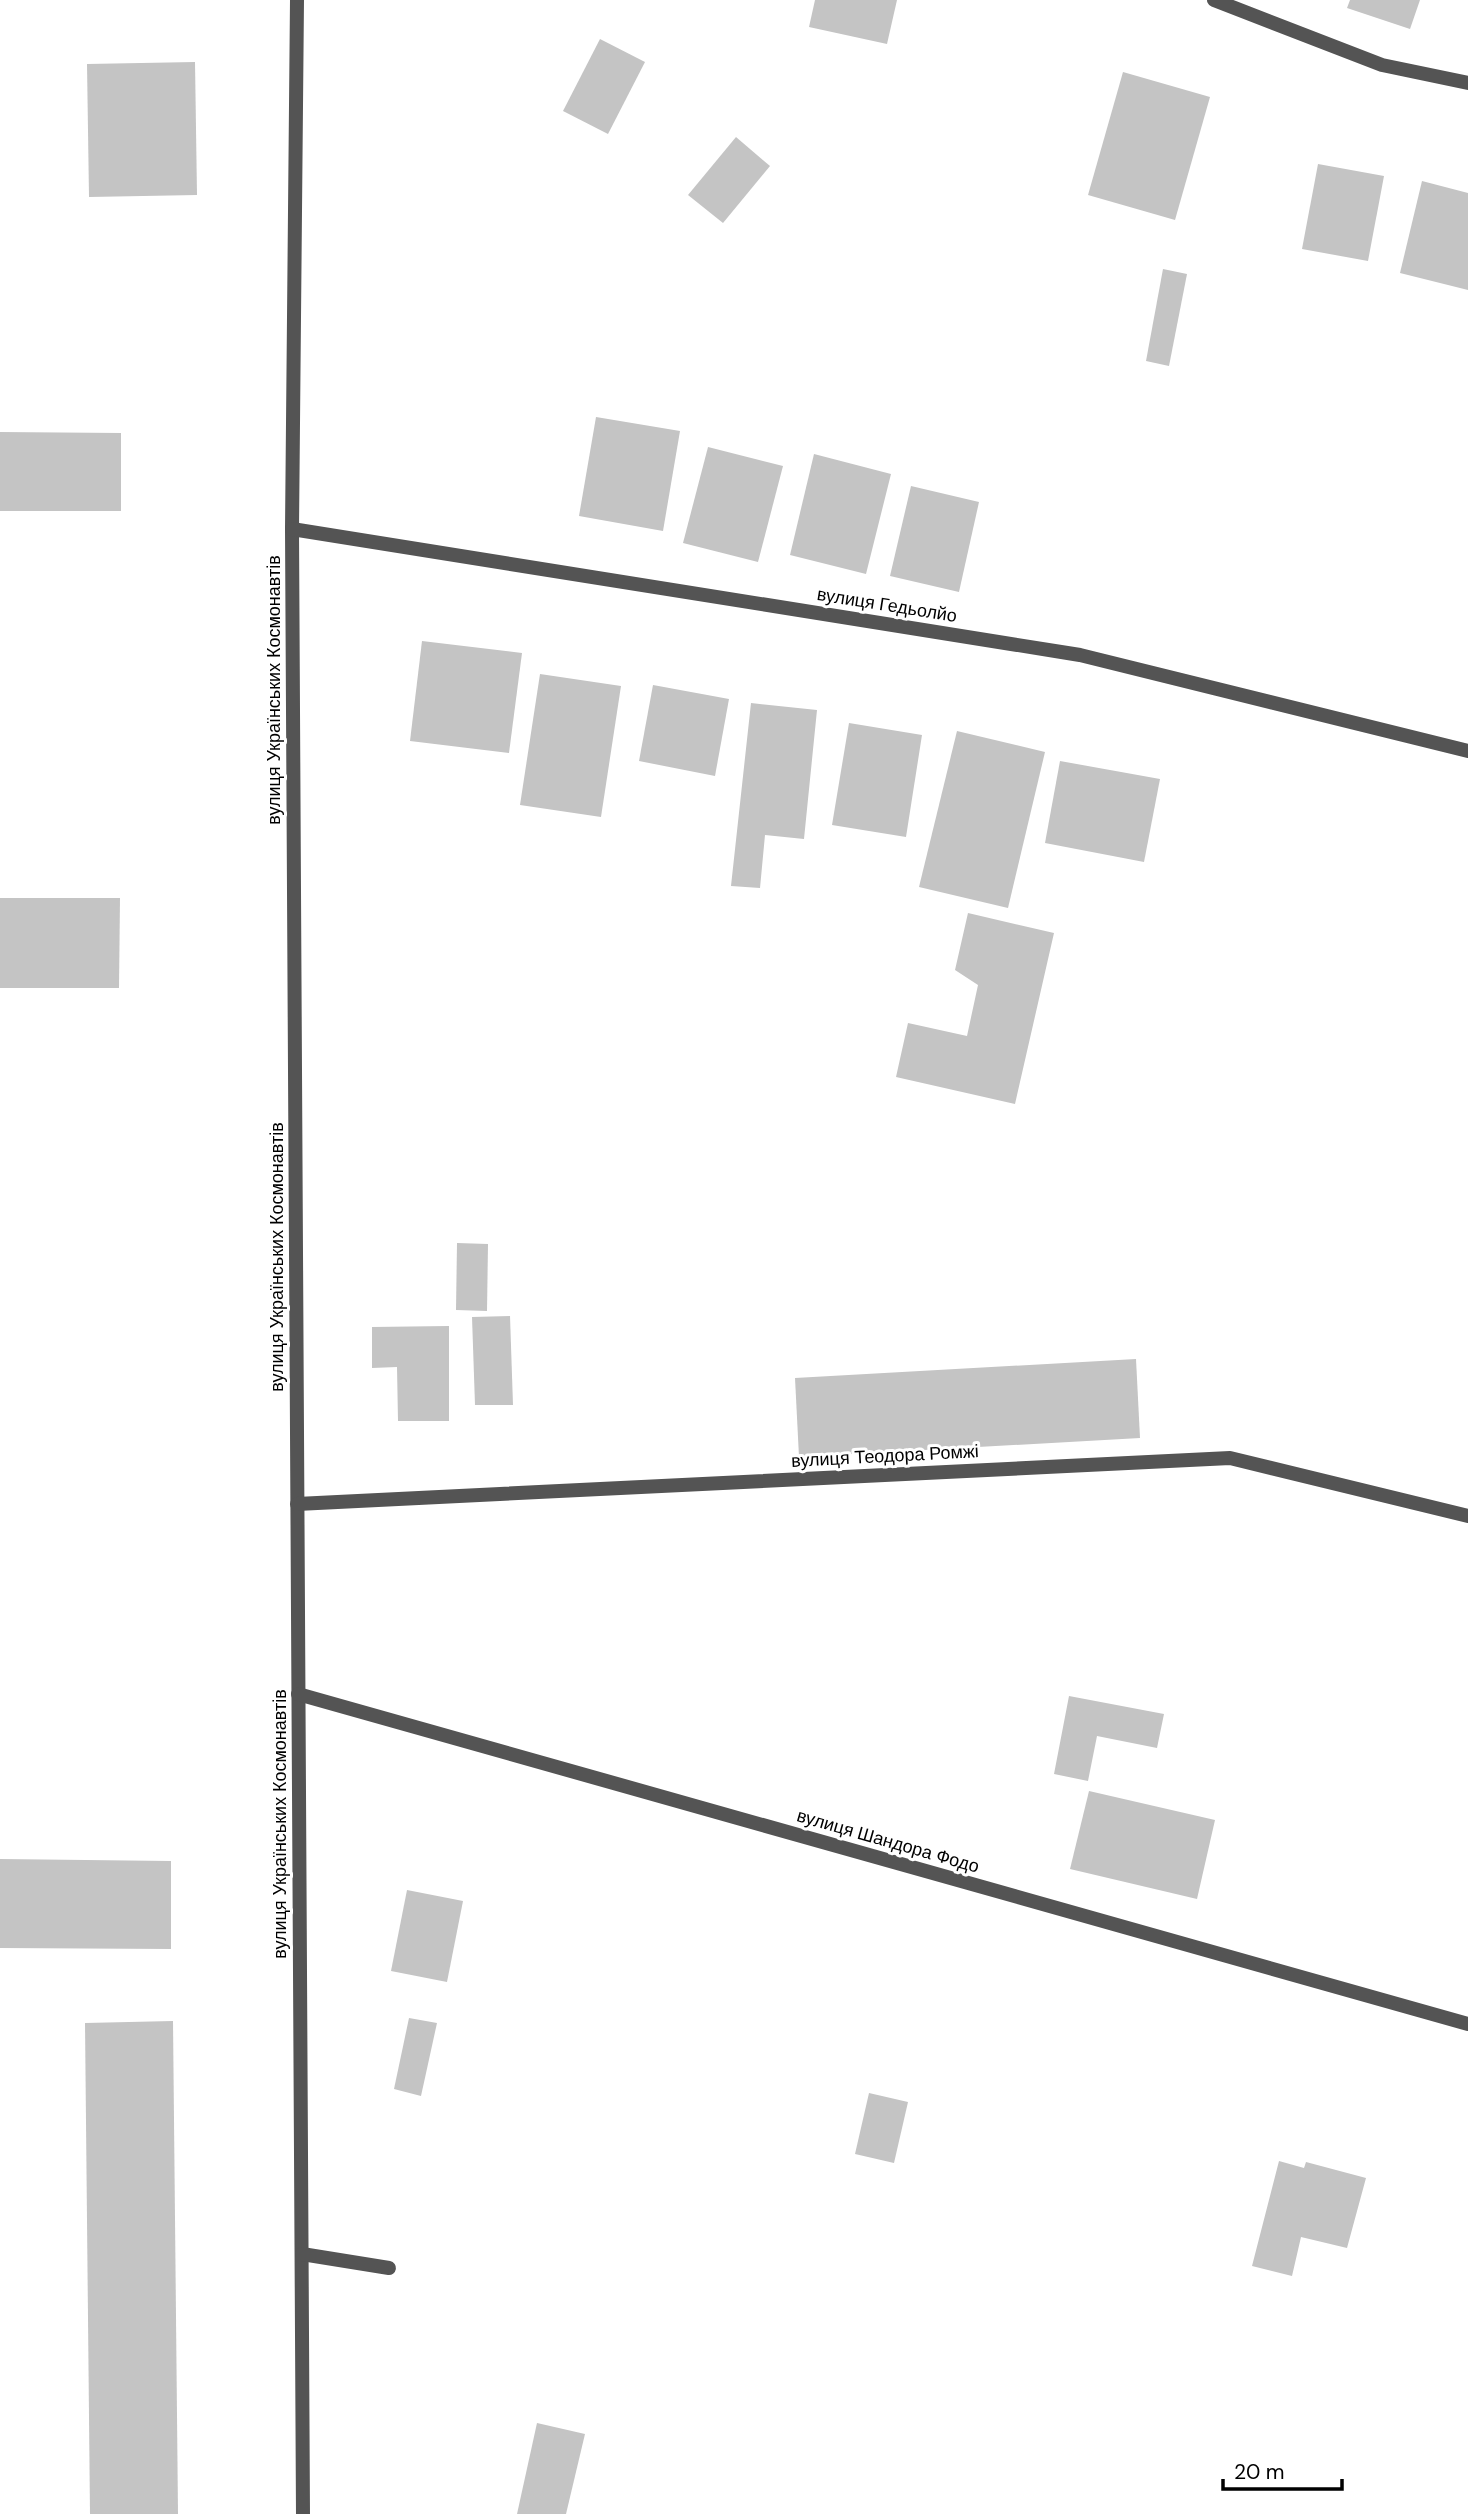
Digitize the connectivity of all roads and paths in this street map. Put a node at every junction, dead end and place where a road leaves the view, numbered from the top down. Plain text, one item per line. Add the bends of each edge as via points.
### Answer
1 (297, 0) edge
2 (1214, 0) edge
3 (1468, 83) edge
4 (292, 529) junction
5 (1468, 751) edge
6 (298, 1504) junction
7 (1468, 1516) edge
8 (298, 1694) junction
9 (1468, 2024) edge
10 (302, 2254) junction
11 (389, 2268) dead end
12 (303, 2514) edge

1 - 4 street, вулиця Українських Космонавтів
2 - 3 street via 1382,65
4 - 5 street, вулиця Гедьолйо via 1080,655
4 - 6 street, вулиця Українських Космонавтів
6 - 7 street, вулиця Теодора Ромжі via 1230,1458
6 - 8 street, вулиця Українських Космонавтів
8 - 9 street, вулиця Шандора Фодо
8 - 10 street, вулиця Українських Космонавтів
10 - 11 street
10 - 12 street, вулиця Українських Космонавтів

